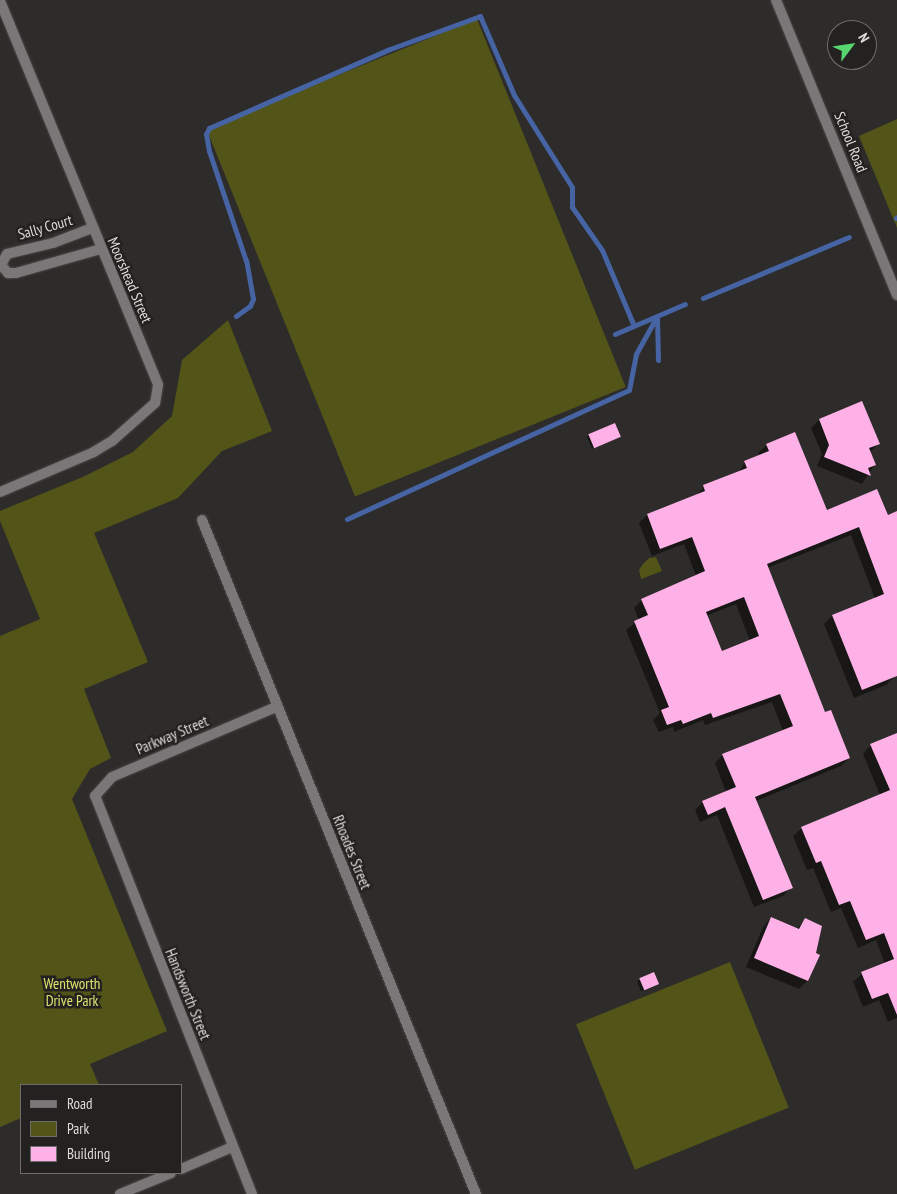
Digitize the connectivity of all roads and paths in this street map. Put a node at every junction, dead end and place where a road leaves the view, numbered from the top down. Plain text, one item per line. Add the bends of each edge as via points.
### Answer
1 (776, 0) edge
2 (1, 6) edge
3 (0, 34) edge
4 (13, 35) junction
5 (92, 228) junction
6 (101, 248) junction
7 (897, 295) edge
8 (0, 492) edge
9 (202, 520) dead end
10 (276, 707) junction
11 (96, 805) joint
12 (232, 1147) junction
13 (182, 1168) edge
14 (169, 1174) edge
15 (120, 1194) edge
16 (252, 1194) edge
17 (476, 1194) edge

1 - 7 street, School Road
2 - 4 street, Moorshead Street
3 - 4 street
4 - 5 street, Moorshead Street
5 - 6 street, Moorshead Street
5 - 6 street, Sally Court via 53,243 7,254 1,265 8,273 16,273
6 - 8 street, Moorshead Street via 154,373 158,397 148,412 94,452
9 - 10 street, Rhoades Street
10 - 11 street, Parkway Street via 112,777 98,789
10 - 17 street, Rhoades Street
11 - 12 street, Handsworth Street
12 - 13 street
12 - 16 street, Handsworth Street
14 - 15 street

